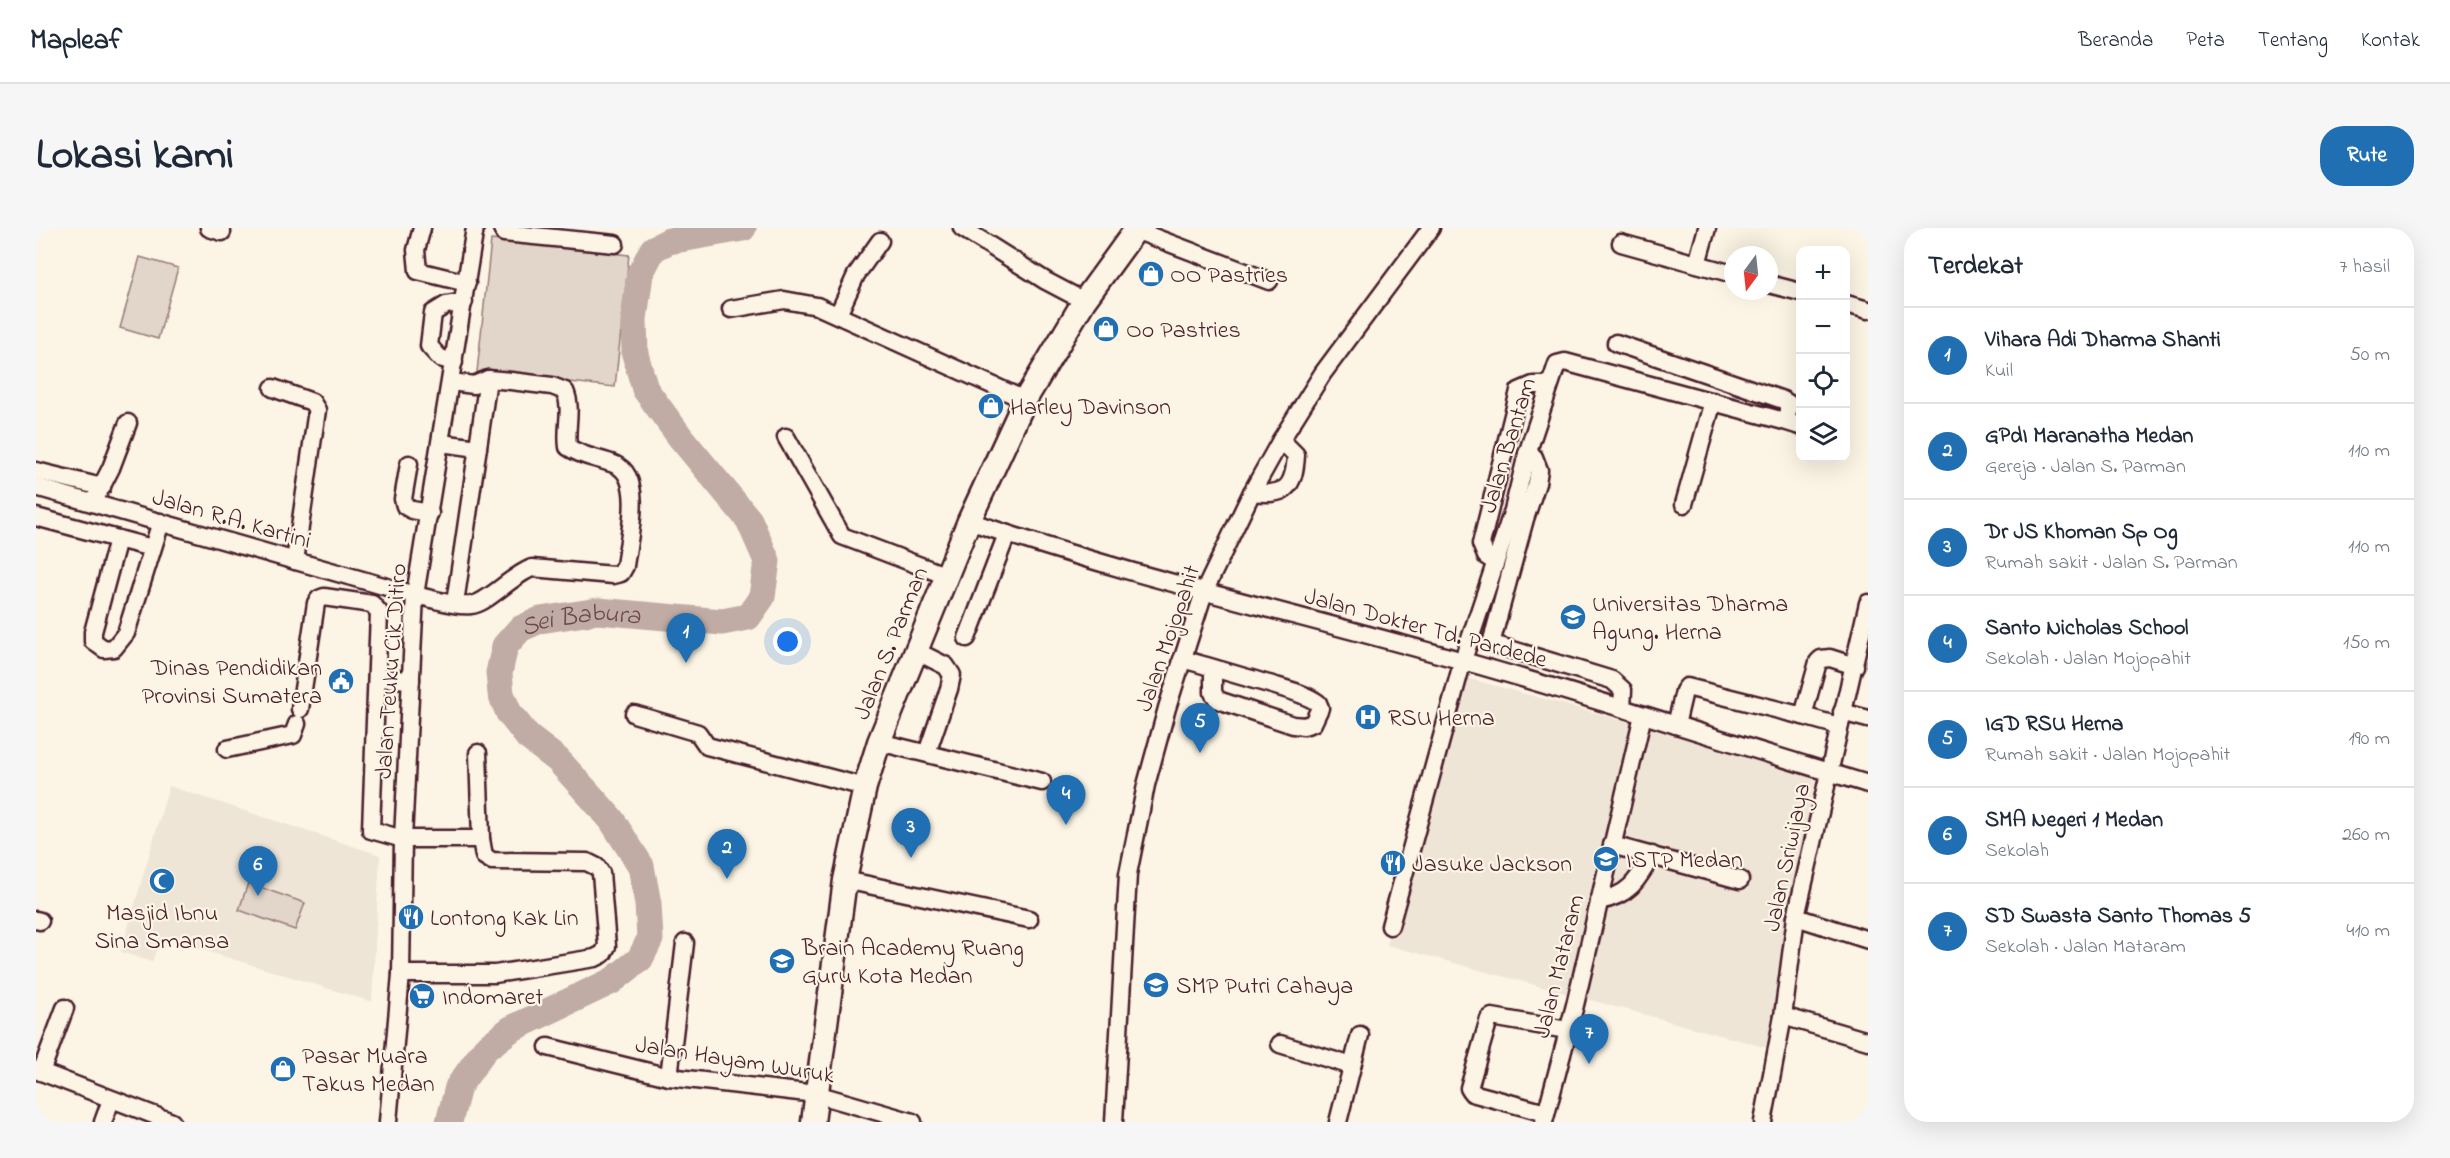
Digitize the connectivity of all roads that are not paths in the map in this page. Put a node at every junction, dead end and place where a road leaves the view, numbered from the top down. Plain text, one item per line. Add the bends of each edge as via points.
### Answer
1 (422, 228) edge
2 (476, 228) edge
3 (501, 228) edge
4 (962, 228) edge
5 (1431, 228) edge
6 (1707, 228) edge
7 (1136, 229) edge
8 (880, 241) dead end
9 (1621, 243) dead end
10 (615, 244) dead end
11 (1697, 264) junction
12 (1724, 272) edge
13 (1269, 281) dead end
14 (467, 283) junction
15 (1778, 286) edge
16 (1796, 291) edge
17 (1084, 301) junction
18 (464, 302) junction
19 (1850, 305) edge
20 (731, 309) dead end
21 (1868, 310) edge
22 (837, 315) junction
23 (1616, 343) dead end
24 (454, 362) junction
25 (488, 379) junction
26 (451, 382) junction
27 (1549, 385) junction
28 (273, 388) dead end
29 (1025, 400) junction
30 (1713, 400) junction
31 (128, 423) dead end
32 (1792, 423) edge
33 (786, 436) dead end
34 (1281, 440) junction
35 (441, 443) junction
36 (478, 448) junction
37 (409, 464) dead end
38 (36, 471) edge
39 (36, 487) edge
40 (102, 487) junction
41 (1252, 492) junction
42 (93, 503) junction
43 (1684, 504) dead end
44 (430, 513) junction
45 (1519, 514) junction
46 (36, 517) edge
47 (969, 521) junction
48 (160, 522) junction
49 (1007, 534) junction
50 (118, 539) junction
51 (152, 548) junction
52 (295, 561) junction
53 (1495, 562) junction
54 (947, 576) junction
55 (1204, 592) junction
56 (415, 595) junction
57 (455, 603) junction
58 (1868, 603) edge
59 (967, 638) dead end
60 (916, 651) junction
61 (1516, 651) junction
62 (1182, 659) junction
63 (1463, 660) junction
64 (1564, 665) junction
65 (1855, 666) junction
66 (1213, 668) junction
67 (1509, 674) junction
68 (377, 678) junction
69 (411, 680) junction
70 (1557, 689) junction
71 (1622, 708) junction
72 (634, 714) dead end
73 (1643, 715) junction
74 (1803, 716) junction
75 (1840, 719) junction
76 (1868, 719) edge
77 (1676, 725) junction
78 (879, 742) junction
79 (227, 749) dead end
80 (478, 753) dead end
81 (927, 753) junction
82 (1828, 772) junction
83 (1042, 782) dead end
84 (1868, 784) edge
85 (865, 787) junction
86 (403, 839) junction
87 (481, 839) junction
88 (1612, 845) junction
89 (1652, 855) junction
90 (845, 880) junction
91 (1740, 880) dead end
92 (1599, 901) junction
93 (1796, 917) junction
94 (1029, 919) dead end
95 (1390, 926) dead end
96 (1868, 940) edge
97 (685, 943) dead end
98 (401, 974) junction
99 (65, 1008) dead end
100 (1783, 1016) junction
101 (1568, 1030) junction
102 (1360, 1035) dead end
103 (1868, 1041) edge
104 (1280, 1044) dead end
105 (548, 1047) dead end
106 (1356, 1070) junction
107 (39, 1071) edge
108 (669, 1077) junction
109 (816, 1094) junction
110 (111, 1100) junction
111 (1545, 1118) edge
112 (103, 1122) edge
113 (172, 1122) edge
114 (388, 1122) edge
115 (813, 1122) edge
116 (913, 1122) edge
117 (1114, 1122) edge
118 (1338, 1122) edge
119 (1763, 1122) edge

1 - 14 street via 416,250 418,271
2 - 14 street, Jalan Teuku Cik Ditiro
3 - 10 street via 504,233
4 - 17 street
5 - 34 street, Jalan Mojopahit via 1323,373
6 - 11 street
7 - 13 street
7 - 17 main road, Jalan S. Parman
8 - 22 street via 856,275
9 - 11 street
11 - 12 street
14 - 18 street, Jalan Teuku Cik Ditiro
15 - 16 street
17 - 29 main road, Jalan S. Parman
18 - 24 street, Jalan Teuku Cik Ditiro
18 - 24 street via 446,305 433,313 429,346 440,358
19 - 21 street
20 - 22 street via 784,300 817,306
22 - 29 street
23 - 32 street, Jalan Bantam via 1783,400 1789,407
24 - 26 street, Jalan Teuku Cik Ditiro
25 - 26 street via 474,385
25 - 36 street
25 - 57 street, Jalan R.A. Kartini via 565,391 570,402 568,447 581,456 617,465 629,475 633,494 625,566 621,573 613,575 532,568 520,572 480,602
26 - 35 street, Jalan Teuku Cik Ditiro
27 - 30 street, Jalan Bantam via 1557,364 1565,362
27 - 45 street, Jalan Bantam via 1527,454
27 - 53 street via 1533,385 1519,391 1480,544 1486,556
28 - 52 street via 312,402 317,410
29 - 47 main road, Jalan S. Parman
30 - 32 street, Jalan Bantam
30 - 43 street
31 - 40 street
33 - 54 street via 842,536
34 - 41 street, Jalan Mojopahit
34 - 41 street via 1296,455 1287,488 1279,493
35 - 36 street
35 - 44 street, Jalan Teuku Cik Ditiro
36 - 57 street
37 - 44 street via 405,506
38 - 40 street
39 - 42 street, Jalan R.A. Kartini
40 - 42 street
41 - 55 street, Jalan Mojopahit
42 - 48 street, Jalan R.A. Kartini
44 - 56 street, Jalan Teuku Cik Ditiro
45 - 53 street, Jalan Bantam
45 - 61 street via 1492,639 1496,645
46 - 50 street
47 - 49 street, Jalan Dokter Td. Pardede
47 - 54 main road, Jalan S. Parman
48 - 51 street
48 - 52 street, Jalan R.A. Kartini
49 - 55 street, Jalan Dokter Td. Pardede
49 - 59 street
50 - 51 street
50 - 51 street via 93,632 93,640 104,649 114,648 126,633
52 - 56 street, Jalan R.A. Kartini
53 - 63 street, Jalan Bantam
54 - 60 main road, Jalan S. Parman
55 - 62 street, Jalan Mojopahit
55 - 63 street, Jalan Dokter Td. Pardede
56 - 57 street, Jalan R.A. Kartini
56 - 69 street, Jalan Teuku Cik Ditiro
58 - 65 street, Jalan Sriwijaya
60 - 78 main road, Jalan S. Parman
60 - 81 street via 946,666 952,675
61 - 64 street
61 - 67 street
62 - 66 street
62 - 117 street, Jalan Mojopahit via 1146,785 1128,874
63 - 67 street, Jalan Dokter Td. Pardede
63 - 95 street, Jalan Bantam
64 - 70 street
64 - 71 street via 1620,685 1624,695
65 - 74 street via 1830,657 1821,659
65 - 75 street, Jalan Sriwijaya
66 - 66 street via 1313,699 1320,708 1318,715 1313,723 1298,726 1218,700 1213,693
67 - 70 street, Jalan Dokter Td. Pardede
68 - 69 street
68 - 79 street via 376,607 357,600 319,599 293,735
68 - 86 street via 371,830
69 - 86 street, Jalan Teuku Cik Ditiro
70 - 71 street, Jalan Dokter Td. Pardede
71 - 73 street, Jalan Dokter Td. Pardede
72 - 85 street via 698,733 707,746
73 - 77 street, Jalan Dokter Td. Pardede
73 - 88 street, Jalan Mataram
74 - 75 street
74 - 77 street via 1689,687 1684,691
75 - 76 street
75 - 82 street, Jalan Sriwijaya
77 - 82 street, Jalan Dokter Td. Pardede
78 - 81 street
78 - 85 main road, Jalan S. Parman
80 - 87 street
81 - 83 street
82 - 84 street, Jalan Dokter Td. Pardede
82 - 93 street, Jalan Sriwijaya
85 - 90 main road, Jalan S. Parman
86 - 87 street
86 - 98 street, Jalan Teuku Cik Ditiro
87 - 98 street via 484,856 495,862 587,862 597,867 601,873 607,946 603,954 495,974
88 - 89 street
88 - 92 street, Jalan Mataram
89 - 91 street
89 - 92 street via 1628,891
90 - 94 street
90 - 109 main road, Jalan S. Parman
92 - 101 street, Jalan Mataram
93 - 96 street
93 - 100 street, Jalan Sriwijaya
97 - 108 street
98 - 114 street, Jalan Teuku Cik Ditiro
99 - 107 street
100 - 103 street
100 - 119 street, Jalan Sriwijaya
101 - 111 street, Jalan Mataram
101 - 111 street via 1492,1017 1469,1088 1472,1093
102 - 106 street
104 - 106 street
105 - 108 street, Jalan Hayam Wuruk
106 - 118 street
107 - 110 street
108 - 109 street, Jalan Hayam Wuruk
109 - 115 main road, Jalan S. Parman
109 - 116 street, Jalan Hayam Wuruk
110 - 112 street
110 - 113 street

